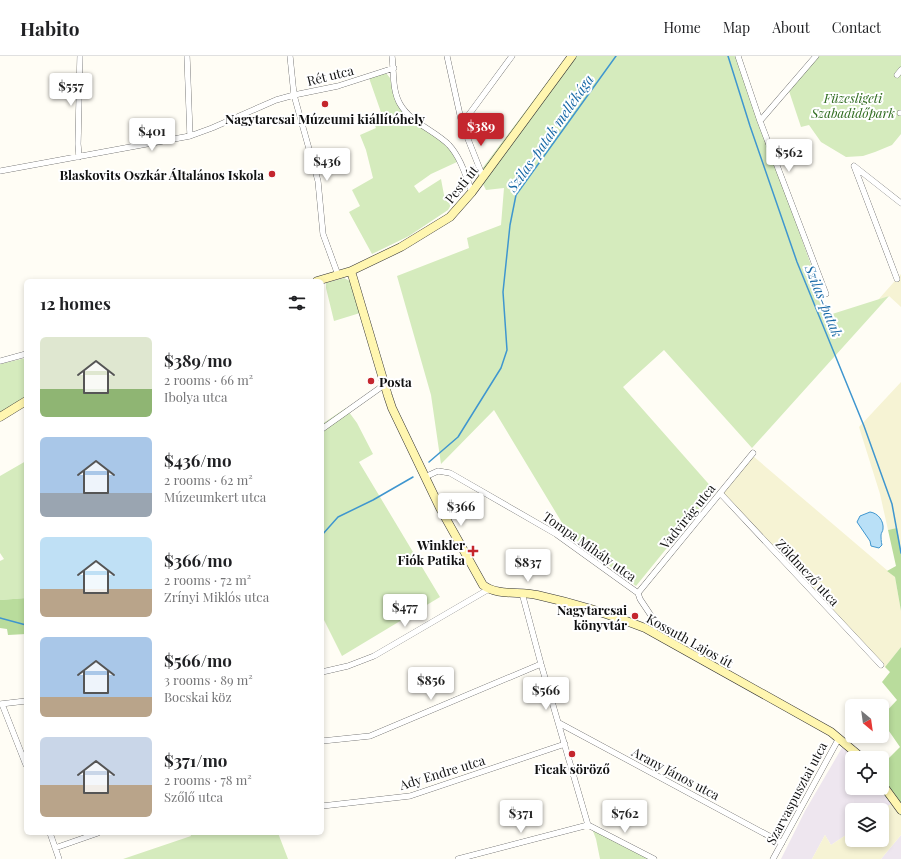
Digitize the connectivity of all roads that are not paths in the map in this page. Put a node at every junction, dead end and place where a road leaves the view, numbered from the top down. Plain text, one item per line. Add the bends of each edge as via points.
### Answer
1 (80, 56) edge
2 (187, 56) edge
3 (290, 56) edge
4 (392, 56) edge
5 (447, 56) edge
6 (512, 56) edge
7 (572, 56) edge
8 (738, 56) edge
9 (816, 56) edge
10 (394, 68) junction
11 (294, 95) junction
12 (760, 120) junction
13 (462, 124) junction
14 (190, 136) junction
15 (79, 157) junction
16 (0, 171) edge
17 (483, 177) junction
18 (472, 192) junction
19 (901, 202) edge
20 (351, 271) junction
21 (338, 275) junction
22 (324, 279) edge
23 (897, 279) dead end
24 (826, 294) dead end
25 (24, 355) edge
26 (0, 361) edge
27 (384, 385) junction
28 (24, 402) edge
29 (0, 417) edge
30 (324, 428) edge
31 (753, 453) dead end
32 (424, 476) junction
33 (720, 494) junction
34 (489, 589) junction
35 (522, 593) junction
36 (638, 593) junction
37 (653, 633) junction
38 (541, 664) junction
39 (881, 665) dead end
40 (324, 672) edge
41 (24, 701) edge
42 (1, 704) edge
43 (559, 723) junction
44 (839, 738) junction
45 (324, 741) edge
46 (565, 744) junction
47 (853, 751) edge
48 (24, 760) edge
49 (889, 794) edge
50 (324, 806) edge
51 (901, 810) edge
52 (588, 825) junction
53 (51, 835) edge
54 (92, 835) edge
55 (782, 843) junction
56 (55, 848) junction
57 (59, 859) edge
58 (458, 859) edge
59 (654, 859) edge
60 (773, 859) edge

1 - 15 street
2 - 14 street
3 - 11 street
4 - 10 street
5 - 13 street
6 - 13 street
7 - 17 main road, Pesti út
8 - 12 street
9 - 12 street
10 - 11 street, Rét utca via 338,86
10 - 18 street via 395,92 400,104 416,121 450,146
11 - 14 street, Rét utca
11 - 21 street via 316,169 323,234
12 - 24 street
13 - 17 street
14 - 15 street, Rét utca
15 - 16 street, Rét utca
17 - 18 main road, Pesti út
18 - 20 main road, Pesti út via 450,217 401,247
19 - 23 street via 854,166
20 - 21 main road, Pesti út
20 - 27 main road
21 - 22 main road, Pesti út
25 - 26 street
27 - 30 street
27 - 32 main road
28 - 29 main road
31 - 33 street, Vadvirág utca
32 - 34 main road via 483,585
32 - 36 street, Tompa Mihály utca via 438,471 467,482 556,534
33 - 36 street, Vadvirág utca
33 - 39 street, Zöldmező utca
34 - 35 main road, Kossuth Lajos út
34 - 40 street via 374,656
35 - 37 main road, Kossuth Lajos út via 616,616
35 - 38 street
36 - 37 street, Tompa Mihály utca via 656,623
37 - 44 main road, Kossuth Lajos út
38 - 43 street
38 - 45 street via 370,736
41 - 42 street
42 - 48 street
43 - 46 street
43 - 55 street, Arany János utca
44 - 47 main road, Kossuth Lajos út
44 - 55 street, Szarvaspusztai utca
46 - 50 street, Ady Endre utca via 410,796
46 - 52 street
49 - 51 main road
52 - 58 street
52 - 59 street
53 - 56 street
54 - 56 street
55 - 60 street, Szarvaspusztai utca
56 - 57 street

